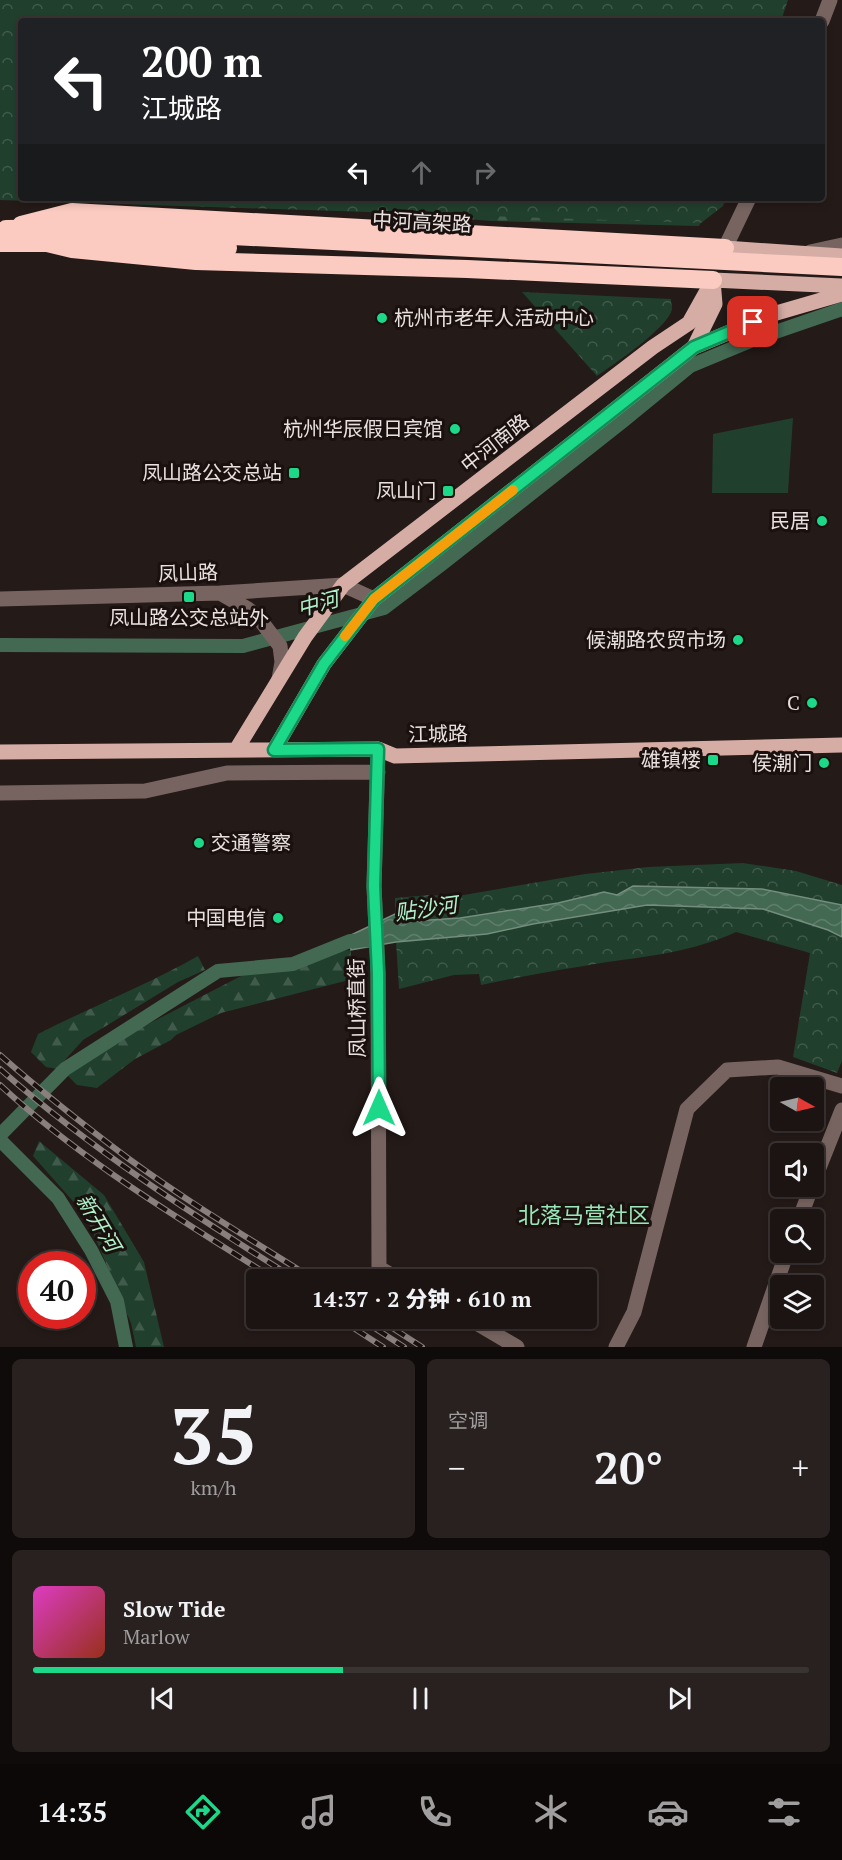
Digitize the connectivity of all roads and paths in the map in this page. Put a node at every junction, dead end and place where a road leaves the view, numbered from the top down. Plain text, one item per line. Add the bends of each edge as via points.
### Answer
1 (830, 0) edge
2 (823, 18) edge
3 (748, 201) edge
4 (2, 234) edge
5 (47, 243) junction
6 (842, 244) edge
7 (724, 248) junction
8 (802, 253) junction
9 (842, 256) edge
10 (842, 267) edge
11 (842, 275) edge
12 (713, 280) junction
13 (842, 286) edge
14 (842, 294) edge
15 (694, 347) junction
16 (343, 585) junction
17 (220, 593) junction
18 (0, 599) edge
19 (372, 602) junction
20 (278, 683) junction
21 (842, 745) edge
22 (378, 749) junction
23 (236, 750) junction
24 (274, 750) junction
25 (0, 752) edge
26 (378, 772) junction
27 (0, 793) edge
28 (842, 1086) edge
29 (842, 1110) edge
30 (824, 1155) edge
31 (784, 1263) edge
32 (381, 1269) edge
33 (487, 1329) edge
34 (517, 1347) edge
35 (616, 1347) edge
36 (754, 1347) edge

1 - 2 street
3 - 7 street
4 - 5 highway, 中河高架路
4 - 7 highway, bridge via 72,212
4 - 10 highway, 中河高架路, bridge via 78,228
5 - 11 highway, 中河高架路, bridge
5 - 12 highway, bridge via 196,261
6 - 8 street
7 - 8 main road
7 - 12 main road
8 - 9 main road
12 - 13 main road
12 - 15 main road via 715,304
12 - 16 main road, 中河南路 via 689,322
14 - 15 main road via 773,314
15 - 19 main road
16 - 17 street, 凤山路
16 - 19 street, 凤山路
16 - 20 main road, 中河南路 via 304,637
17 - 18 street, 凤山路
17 - 20 street via 248,609 280,646
19 - 24 main road via 324,664
20 - 23 main road, 中河南路
21 - 22 main road, 江城路 via 394,756
22 - 24 main road, 江城路
22 - 26 street, 凤山桥直街
23 - 24 main road, 江城路
23 - 25 main road, 江城路
26 - 27 street via 226,773 146,791
26 - 32 street, 凤山桥直街 via 374,886
28 - 35 street via 778,1067 727,1070 687,1109 634,1312
29 - 30 street
31 - 36 street
33 - 34 street

